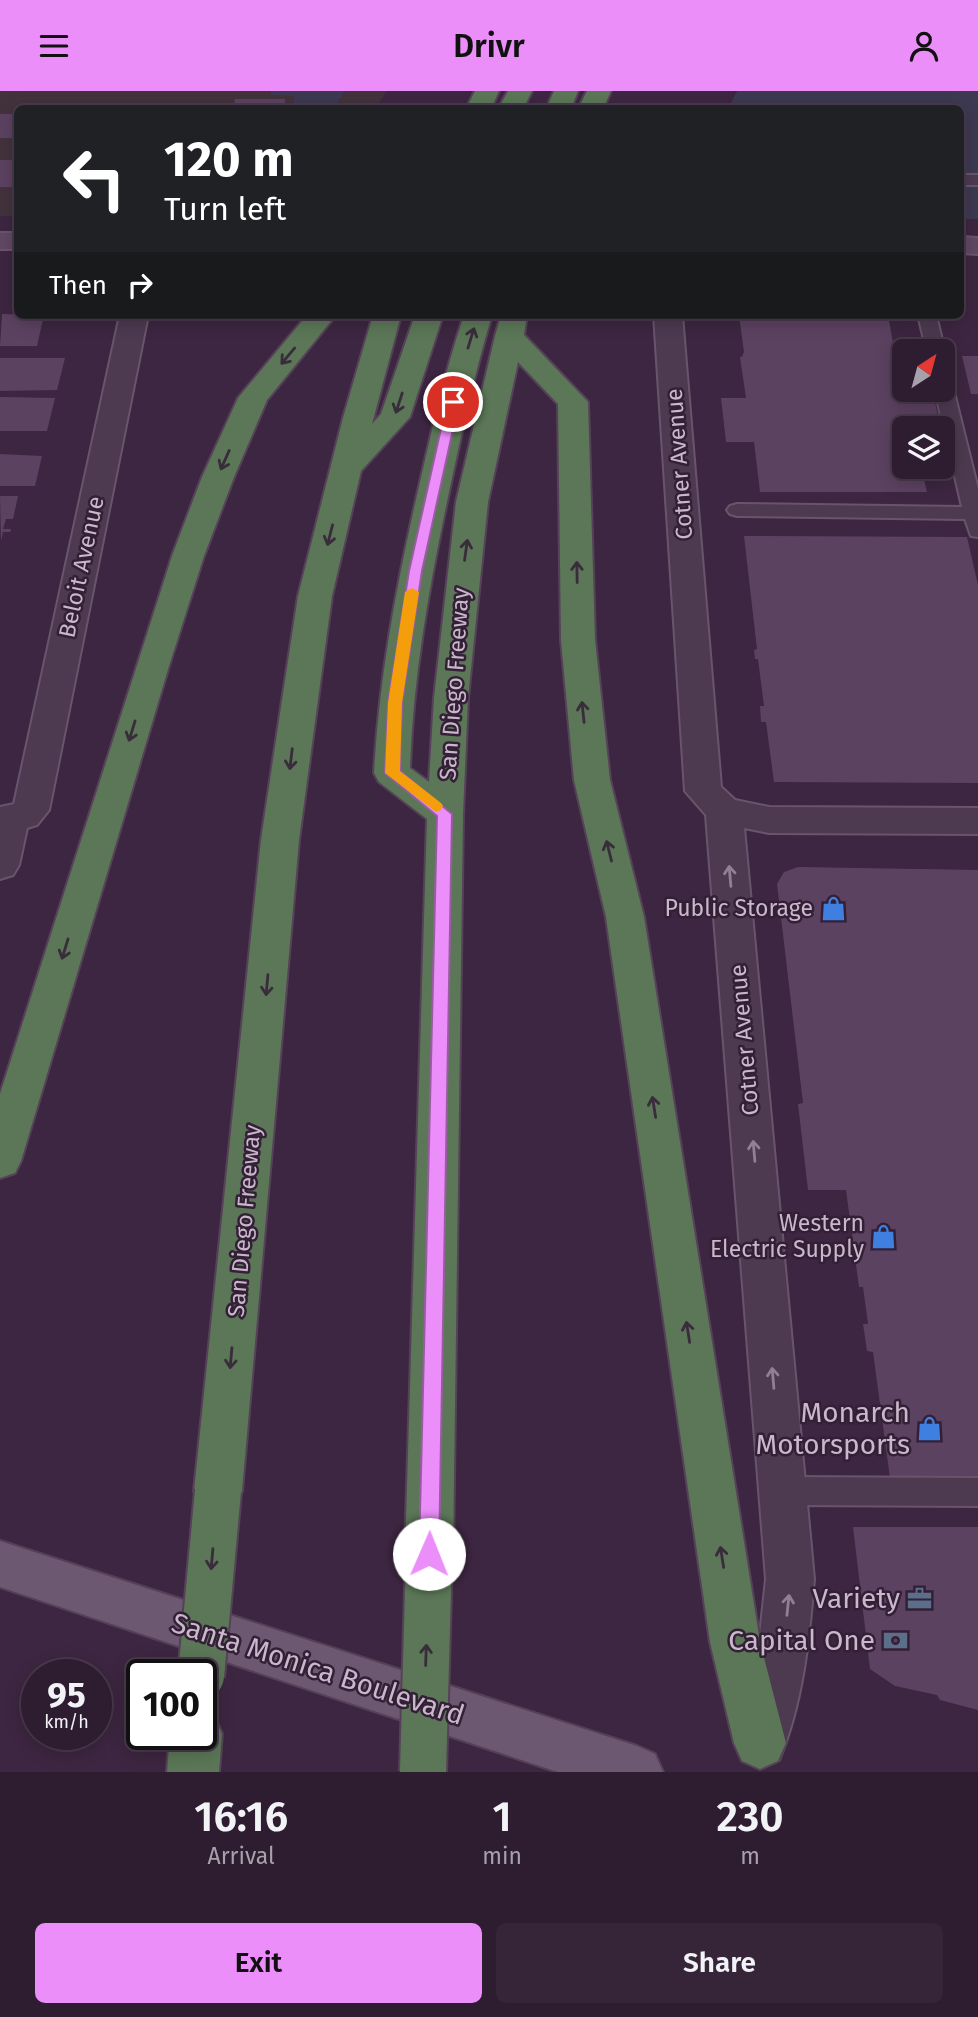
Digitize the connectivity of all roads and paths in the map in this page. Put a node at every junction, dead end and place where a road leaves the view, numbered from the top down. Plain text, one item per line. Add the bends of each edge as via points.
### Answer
1 (133, 319) edge
2 (319, 319) edge
3 (386, 319) edge
4 (428, 319) edge
5 (477, 319) edge
6 (668, 319) edge
7 (928, 319) edge
8 (512, 325) edge
9 (933, 339) edge
10 (948, 403) edge
11 (346, 468) junction
12 (737, 510) dead end
13 (976, 522) edge
14 (724, 811) junction
15 (445, 814) junction
16 (12, 819) edge
17 (978, 821) edge
18 (0, 865) edge
19 (0, 1161) edge
20 (783, 1491) junction
21 (978, 1492) edge
22 (0, 1565) edge
23 (203, 1659) edge
24 (195, 1750) edge
25 (762, 1758) edge
26 (193, 1772) edge
27 (423, 1772) edge
28 (637, 1772) edge

1 - 16 street, Beloit Avenue via 31,810
2 -> 19 highway via 253,398 218,477 156,654
3 - 11 highway, San Diego Freeway
4 -> 11 highway via 395,417
15 -> 5 highway via 392,773 395,703 416,571 458,378
6 - 14 street, Cotner Avenue via 703,790
7 - 9 lane
15 -> 8 highway, San Diego Freeway via 451,698 469,526
25 -> 8 highway via 735,1642 625,917 592,780 578,640 573,402
10 - 13 lane
11 -> 23 highway, San Diego Freeway, bridge via 315,596 281,840
12 - 13 lane
14 - 17 street via 769,820
20 -> 14 street, Cotner Avenue
27 -> 15 highway, San Diego Freeway, bridge
16 - 18 street, Beloit Avenue
20 - 21 lane
25 -> 20 street, Cotner Avenue via 783,1653 790,1579
22 - 28 main road, Santa Monica Boulevard
24 - 26 highway

